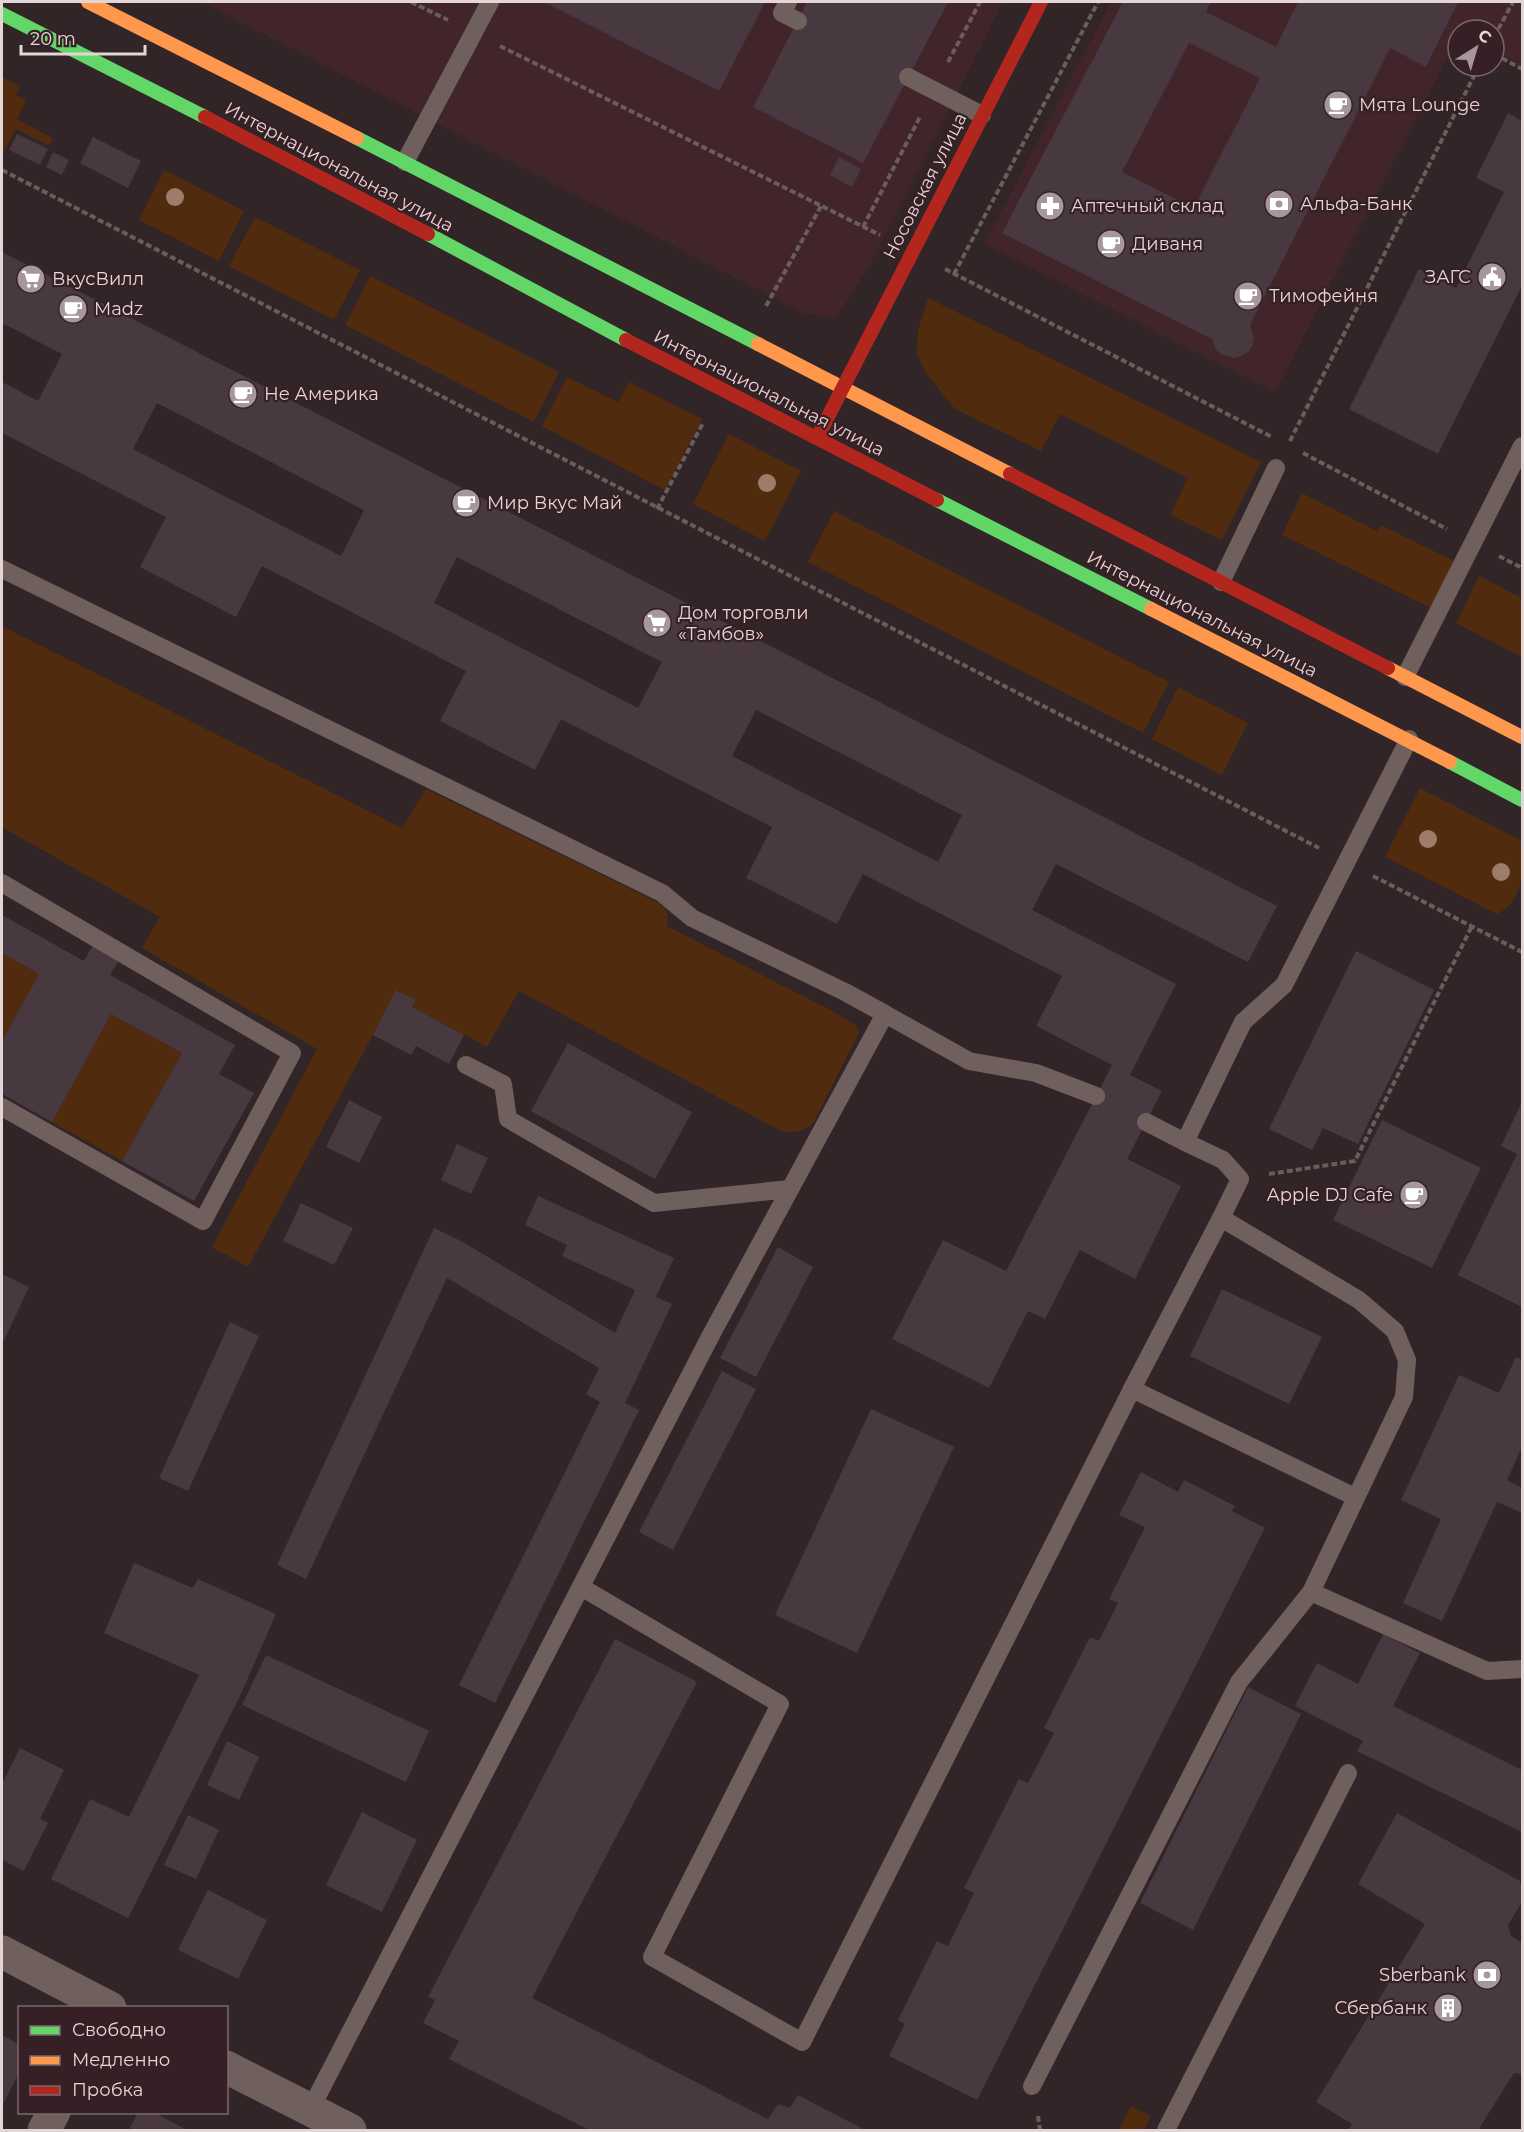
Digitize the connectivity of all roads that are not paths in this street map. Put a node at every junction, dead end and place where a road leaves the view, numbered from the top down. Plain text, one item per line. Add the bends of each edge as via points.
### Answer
1 (88, 2) edge
2 (490, 2) edge
3 (788, 2) edge
4 (1041, 2) edge
5 (2, 14) edge
6 (798, 21) dead end
7 (908, 77) dead end
8 (982, 115) junction
9 (405, 162) junction
10 (842, 387) junction
11 (817, 438) junction
12 (1522, 446) edge
13 (1276, 468) road end
14 (2, 569) edge
15 (1221, 582) junction
16 (1405, 677) junction
17 (1522, 737) edge
18 (1409, 739) junction
19 (1522, 800) edge
20 (2, 883) edge
21 (885, 1014) junction
22 (466, 1065) dead end
23 (1096, 1096) dead end
24 (2, 1107) edge
25 (1146, 1122) dead end
26 (1185, 1142) junction
27 (790, 1189) junction
28 (1221, 1218) junction
29 (1132, 1389) junction
30 (1355, 1497) junction
31 (581, 1587) junction
32 (1311, 1592) junction
33 (1522, 1669) edge
34 (1348, 1773) dead end
35 (2, 1952) edge
36 (108, 2006) edge
37 (228, 2068) edge
38 (1032, 2086) dead end
39 (310, 2110) junction
40 (53, 2114) edge
41 (44, 2130) edge
42 (350, 2130) edge
43 (1166, 2130) edge

1 - 9 main road, Интернациональная улица
2 - 9 lane
3 - 6 lane via 782,13
4 - 8 main road, Носовская улица
5 - 11 main road, Интернациональная улица
7 - 8 lane
8 - 10 main road, Носовская улица
9 - 10 main road, Интернациональная улица
10 - 11 main road, Носовская улица
10 - 15 main road, Интернациональная улица
11 - 18 main road, Интернациональная улица
12 - 16 lane
13 - 15 lane
14 - 21 lane via 662,893 692,918
15 - 16 main road, Интернациональная улица
16 - 17 main road, Интернациональная улица
18 - 19 main road, Интернациональная улица
18 - 26 lane via 1284,985 1243,1022
20 - 24 lane via 292,1053 203,1221
21 - 23 lane via 969,1061 1036,1073
21 - 27 lane
22 - 27 lane via 503,1084 508,1119 654,1203
25 - 26 lane
26 - 28 lane via 1223,1160 1240,1179
27 - 31 lane
28 - 29 lane
28 - 30 lane via 1359,1300 1395,1331 1407,1360 1404,1397
29 - 30 lane
29 - 31 lane via 802,2042 652,1957 780,1704
30 - 32 lane
31 - 39 lane
32 - 33 lane via 1487,1671
32 - 38 lane via 1239,1682
34 - 43 lane
35 - 36 street
37 - 39 street
39 - 42 street
40 - 41 street

